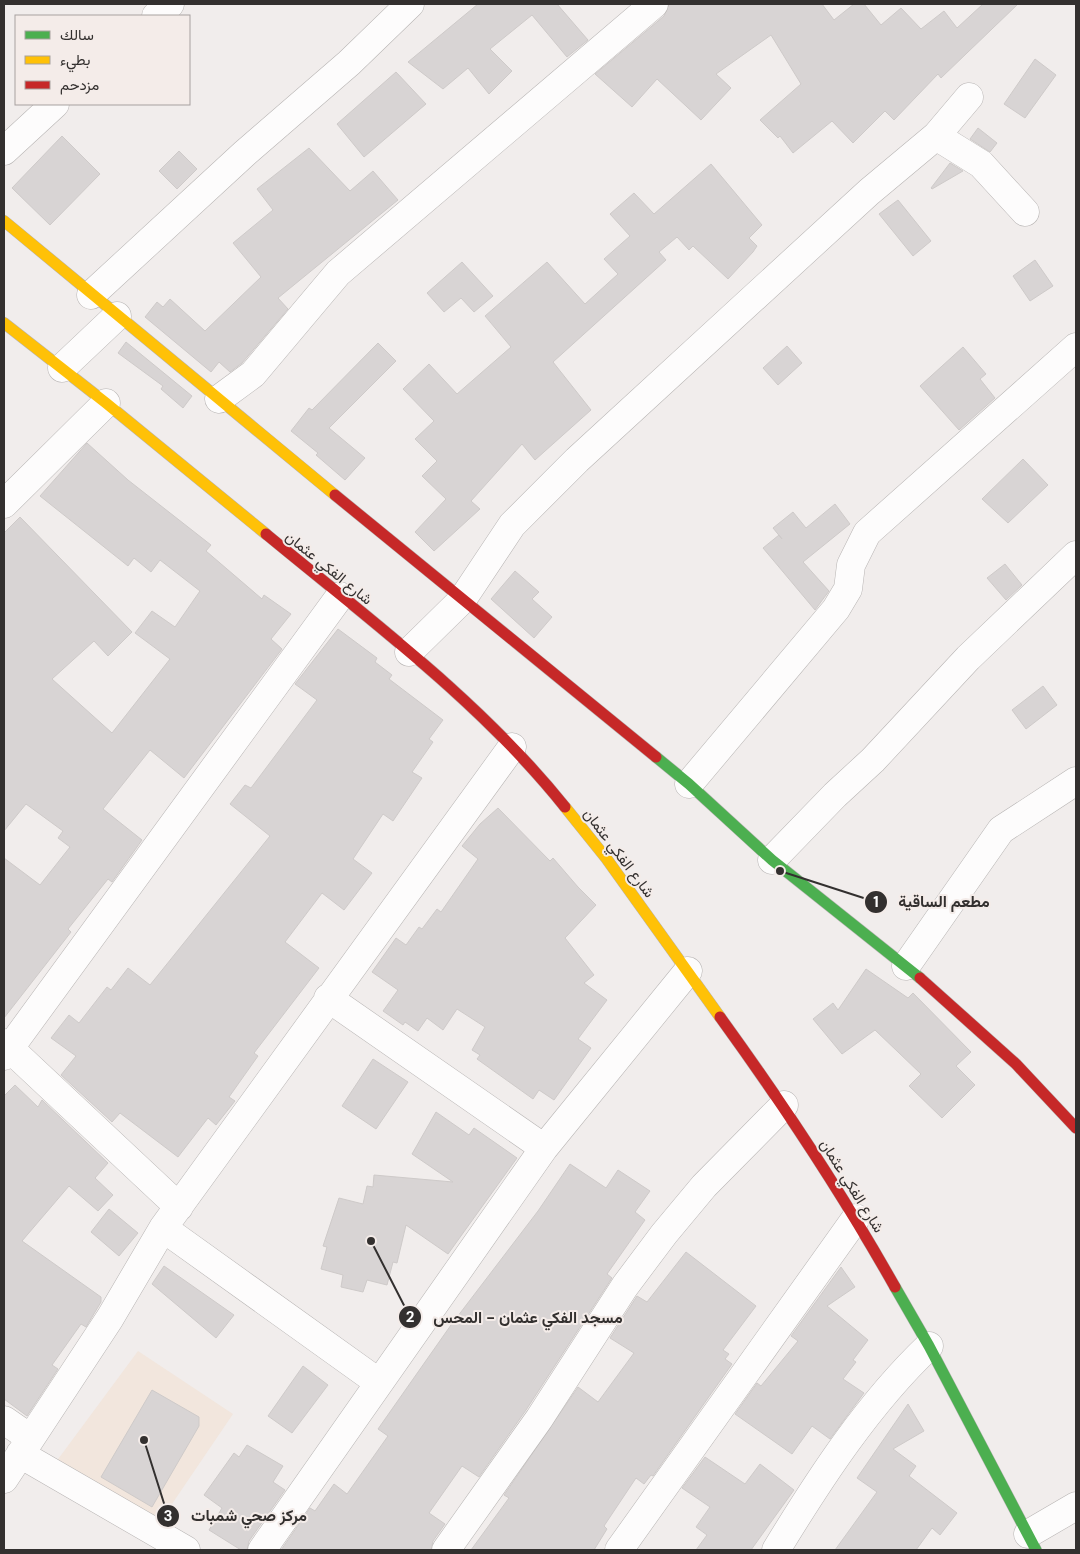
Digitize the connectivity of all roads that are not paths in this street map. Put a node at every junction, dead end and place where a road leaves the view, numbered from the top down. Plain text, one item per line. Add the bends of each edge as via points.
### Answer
1 (170, 4) edge
2 (410, 4) edge
3 (654, 4) edge
4 (157, 15) edge
5 (969, 97) dead end
6 (54, 105) edge
7 (936, 136) junction
8 (4, 151) edge
9 (1025, 212) dead end
10 (4, 221) edge
11 (91, 294) junction
12 (117, 316) junction
13 (4, 323) edge
14 (1076, 347) edge
15 (62, 368) junction
16 (219, 399) junction
17 (106, 404) junction
18 (4, 504) edge
19 (1076, 555) edge
20 (340, 596) junction
21 (462, 600) junction
22 (409, 652) junction
23 (512, 747) junction
24 (1076, 781) edge
25 (689, 784) junction
26 (772, 860) junction
27 (906, 966) junction
28 (688, 971) junction
29 (328, 998) junction
30 (6, 1050) edge
31 (784, 1105) junction
32 (1076, 1128) edge
33 (544, 1148) junction
34 (171, 1217) junction
35 (856, 1218) junction
36 (929, 1346) junction
37 (378, 1382) junction
38 (4, 1420) edge
39 (25, 1446) junction
40 (4, 1479) edge
41 (1076, 1506) edge
42 (1032, 1542) edge
43 (186, 1550) edge
44 (262, 1550) edge
45 (446, 1550) edge
46 (619, 1550) edge
47 (776, 1550) edge

1 - 4 street
2 - 11 street via 349,63
3 - 16 street via 338,273 253,374
5 - 7 street
6 - 8 street
7 - 9 street via 981,164
7 - 21 street via 869,192 577,460 512,525
10 - 11 street
11 - 12 street
12 - 15 street
12 - 16 street
13 - 15 street, شارع الفكي عثمان
14 - 25 street via 867,533 851,566 848,589 836,609
15 - 17 street, شارع الفكي عثمان
16 - 21 street
17 - 18 street
17 - 20 street, شارع الفكي عثمان
19 - 26 street via 968,658
20 - 22 street, شارع الفكي عثمان
20 - 30 street
21 - 22 street
21 - 25 street
22 - 23 street, شارع الفكي عثمان
23 - 28 street, شارع الفكي عثمان via 606,858
23 - 29 street
24 - 27 street via 1001,830
25 - 26 street
26 - 27 street
27 - 32 street via 1016,1064
28 - 31 street, شارع الفكي عثمان
28 - 33 street
29 - 33 street
29 - 34 street
30 - 34 street
31 - 35 street, شارع الفكي عثمان
31 - 45 street via 704,1186 664,1234
33 - 37 street
34 - 37 street
34 - 39 street via 110,1318
35 - 36 street, شارع الفكي عثمان
35 - 46 street
36 - 42 street, شارع الفكي عثمان
36 - 47 street via 897,1376 809,1495
37 - 44 street
38 - 39 street
39 - 40 street
39 - 43 street
41 - 42 street

